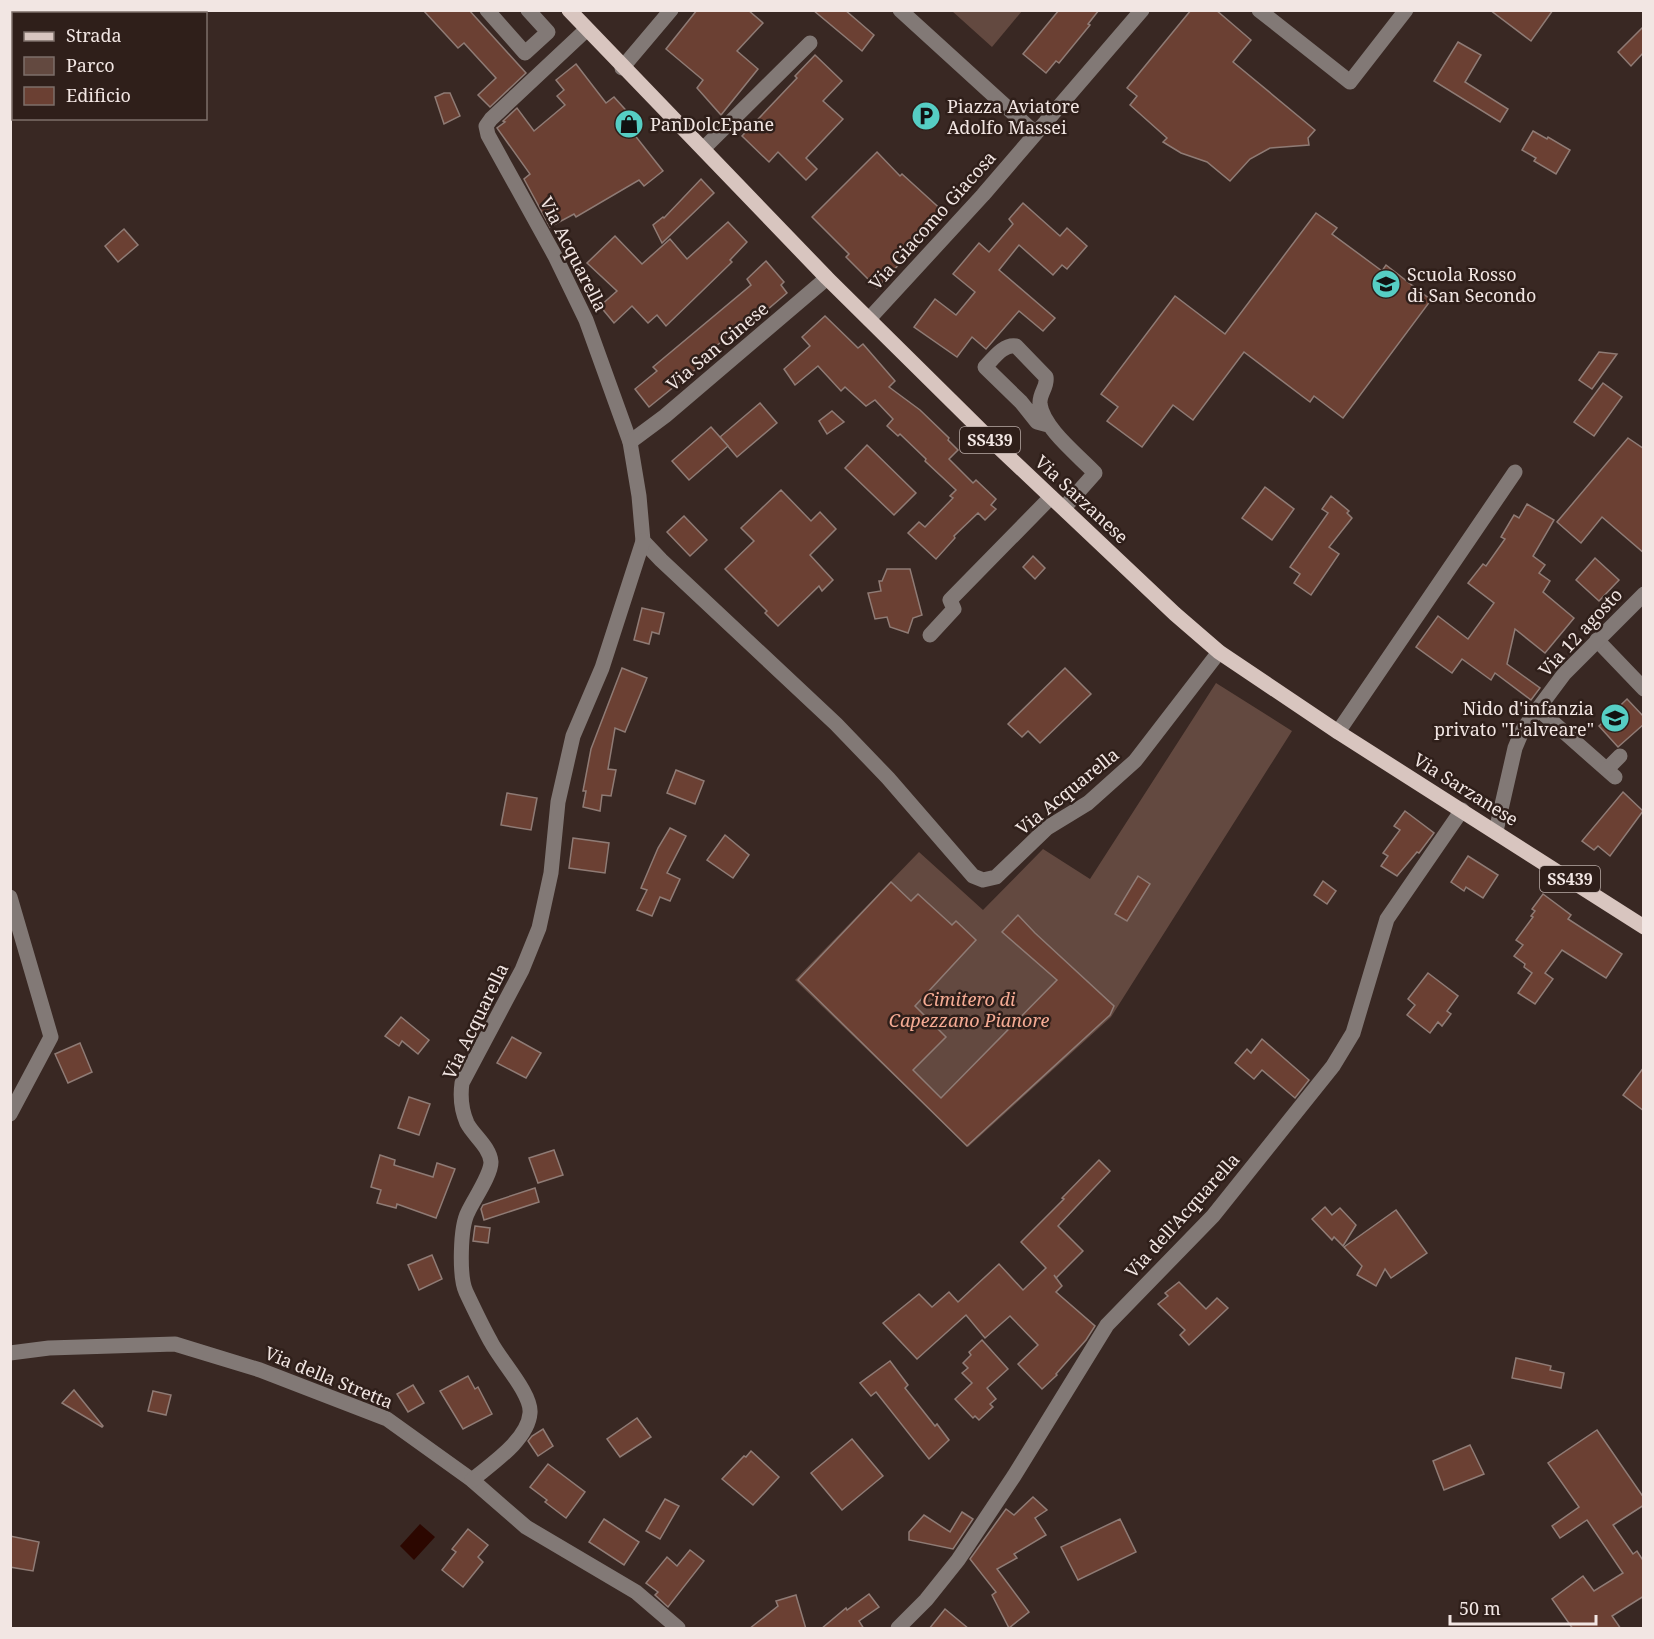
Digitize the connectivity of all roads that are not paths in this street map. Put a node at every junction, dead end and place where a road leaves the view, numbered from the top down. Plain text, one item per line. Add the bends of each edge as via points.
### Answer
1 (486, 10) edge
2 (528, 10) edge
3 (569, 10) edge
4 (671, 10) edge
5 (900, 10) edge
6 (1142, 10) edge
7 (1259, 10) edge
8 (1406, 10) edge
9 (586, 30) junction
10 (810, 44) dead end
11 (622, 68) junction
12 (1035, 134) junction
13 (704, 148) junction
14 (827, 278) junction
15 (869, 320) junction
16 (1042, 394) junction
17 (1021, 402) junction
18 (1048, 425) junction
19 (630, 442) junction
20 (1515, 472) dead end
21 (1051, 497) junction
22 (1064, 508) junction
23 (643, 541) junction
24 (1644, 594) edge
25 (930, 635) dead end
26 (1598, 640) junction
27 (1220, 652) junction
28 (1644, 689) edge
29 (1538, 709) junction
30 (1338, 732) junction
31 (1620, 756) dead end
32 (1462, 810) junction
33 (1496, 831) junction
34 (10, 897) edge
35 (1644, 927) edge
36 (10, 1114) edge
37 (10, 1353) edge
38 (472, 1480) junction
39 (678, 1629) edge
40 (898, 1629) edge

1 - 2 street via 525,53 548,32
3 - 9 main road, Via Sarzanese / SS439
4 - 11 street
5 - 12 street
6 - 12 street, Via Giacomo Giacosa
7 - 8 street via 1350,82
9 - 11 main road, Via Sarzanese / SS439
9 - 19 street, Via Acquarella via 486,126 586,320
10 - 13 street
11 - 13 main road, Via Sarzanese / SS439
12 - 15 street, Via Giacomo Giacosa
13 - 14 main road, Via Sarzanese / SS439
14 - 15 main road, Via Sarzanese / SS439
14 - 19 street, Via San Ginese
15 - 21 main road, Via Sarzanese / SS439
16 - 17 street via 1030,403
16 - 17 street via 1046,377 1016,346 1010,345 986,368
16 - 18 street via 1040,404
17 - 18 street via 1037,422
18 - 22 street via 1095,473
19 - 23 street, Via Acquarella
20 - 30 street
21 - 22 main road, Via Sarzanese / SS439
21 - 25 street via 950,600 954,609
22 - 27 main road, Via Sarzanese / SS439
23 - 27 street, Via Acquarella via 836,724 888,778 962,866 983,880 996,878 1047,828 1088,803 1135,761
23 - 38 street, Via Acquarella via 602,668 573,735 558,802 551,873 539,928 522,970 462,1083 460,1100 468,1123 491,1162 466,1215 460,1268 464,1289 531,1410 523,1434
24 - 26 street, Via 12 agosto
26 - 28 street
26 - 29 street, Via 12 agosto via 1564,674
27 - 30 main road, Via Sarzanese / SS439
29 - 31 street via 1611,773
29 - 33 street, Via 12 agosto via 1515,748
30 - 32 main road, Via Sarzanese / SS439
32 - 33 main road, Via Sarzanese / SS439
32 - 40 street, Via dell'Acquarella via 1387,919 1353,1033 1333,1066 1213,1216 1107,1325 958,1560
33 - 35 main road, Via Sarzanese / SS439
34 - 36 street via 51,1037
37 - 38 street, Via della Stretta via 175,1344 260,1370 387,1419
38 - 39 street, Via della Stretta via 526,1527 636,1592

